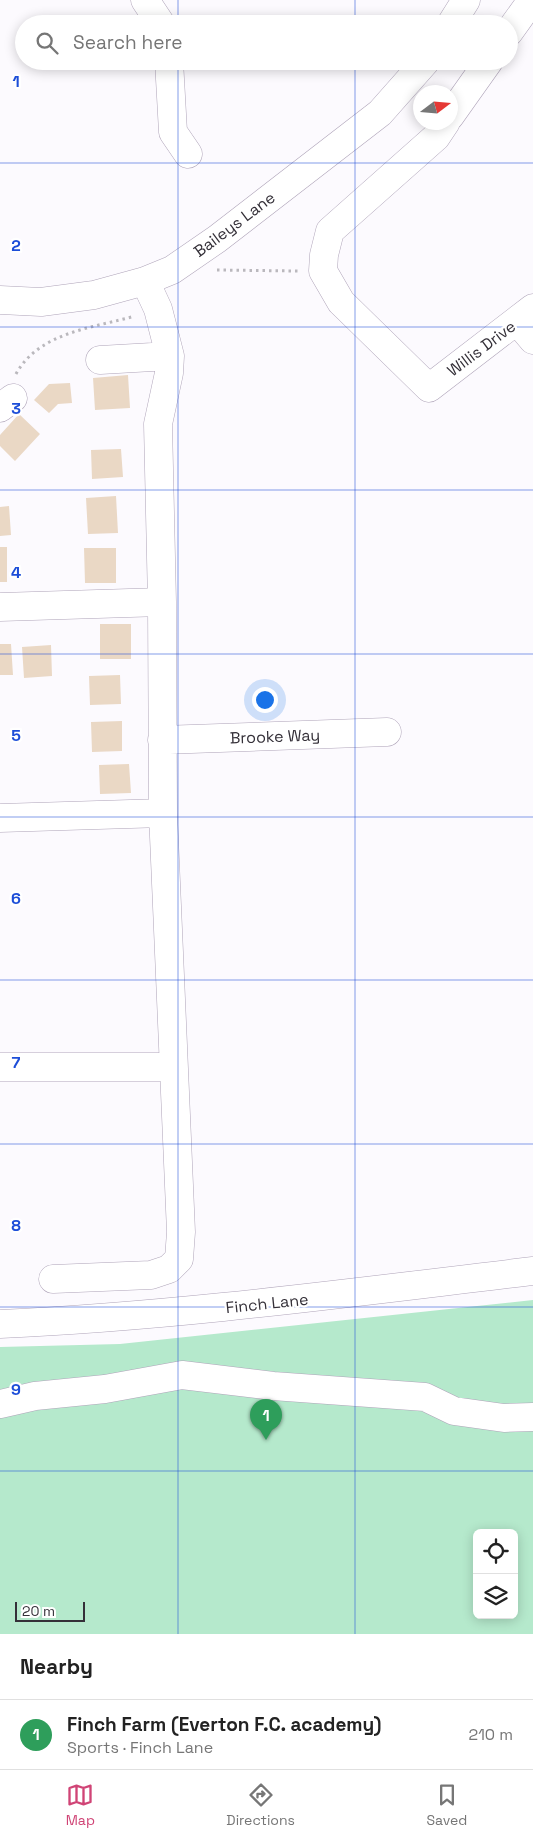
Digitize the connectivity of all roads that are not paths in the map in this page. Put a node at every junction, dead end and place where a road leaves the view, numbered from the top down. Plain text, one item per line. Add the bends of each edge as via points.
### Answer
1 (145, 0) edge
2 (466, 0) edge
3 (532, 0) edge
4 (155, 15) edge
5 (457, 15) edge
6 (518, 19) edge
7 (170, 70) edge
8 (418, 70) edge
9 (483, 70) edge
10 (458, 105) edge
11 (441, 130) edge
12 (188, 154) dead end
13 (145, 281) junction
14 (0, 300) edge
15 (528, 323) edge
16 (170, 356) junction
17 (100, 360) dead end
18 (162, 602) junction
19 (0, 607) edge
20 (387, 732) dead end
21 (162, 740) junction
22 (163, 813) junction
23 (0, 818) edge
24 (0, 1067) edge
25 (173, 1067) junction
26 (533, 1271) edge
27 (53, 1278) dead end
28 (0, 1324) edge
29 (0, 1404) edge
30 (533, 1417) edge

1 - 4 street
2 - 5 street
3 - 6 street
7 - 12 street via 173,132
8 - 13 street, Baileys Lane via 380,113 217,239 172,270
9 - 10 street
11 - 15 street, Willis Drive via 330,231 323,271 340,302 429,388
13 - 14 street, Baileys Lane via 94,295 41,302
13 - 16 street via 158,309
16 - 17 street
16 - 18 street via 158,424
18 - 19 street
18 - 21 street
20 - 21 street, Brooke Way
21 - 22 street
22 - 23 street
22 - 25 street
24 - 25 street
25 - 27 street via 181,1232 179,1259 169,1269 151,1275
26 - 28 street, Finch Lane via 162,1314
29 - 30 street via 182,1375 273,1386 425,1396 454,1411 504,1418

